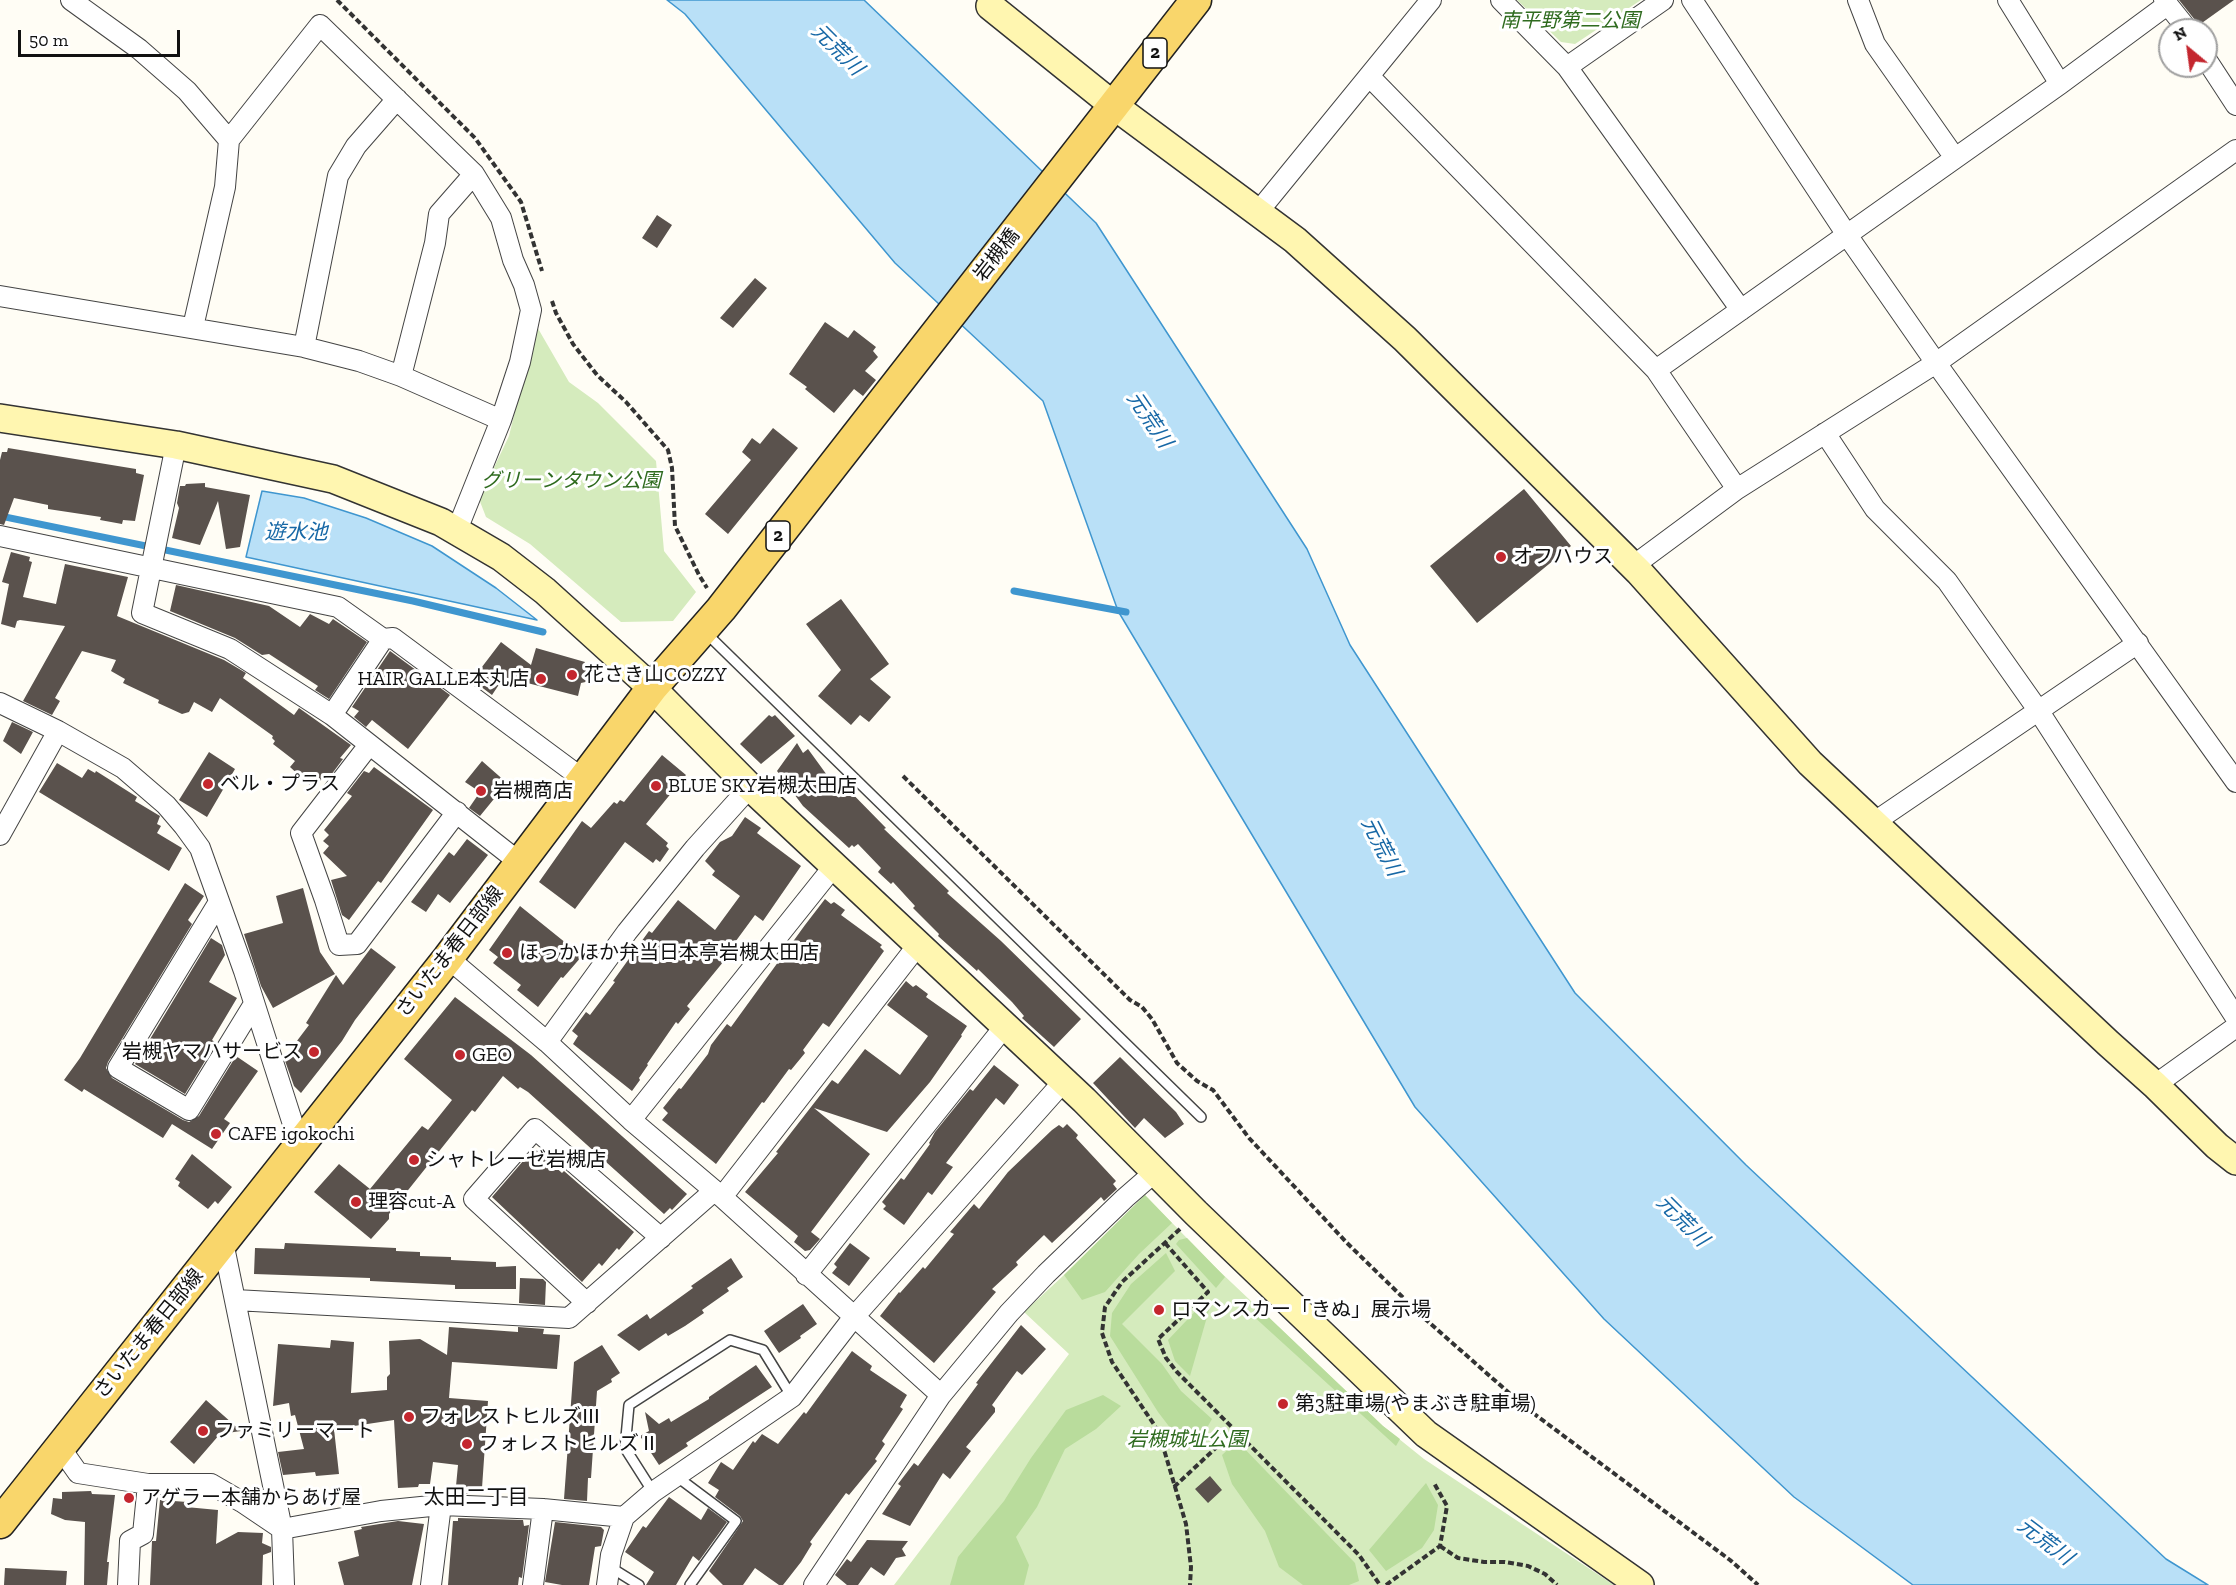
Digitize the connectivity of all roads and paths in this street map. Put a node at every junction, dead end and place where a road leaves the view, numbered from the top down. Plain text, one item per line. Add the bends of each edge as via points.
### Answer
1 (71, 0) edge
2 (337, 0) edge
3 (1196, 0) edge
4 (1431, 0) edge
5 (1501, 0) edge
6 (1663, 0) edge
7 (1692, 0) edge
8 (1858, 0) edge
9 (2008, 0) edge
10 (990, 2) edge
11 (2165, 2) edge
12 (2178, 18) edge
13 (1567, 67) junction
14 (1369, 76) junction
15 (2218, 77) edge
16 (2060, 84) junction
17 (397, 99) junction
18 (1113, 105) junction
19 (2236, 105) edge
20 (229, 140) junction
21 (2236, 150) edge
22 (1955, 158) junction
23 (474, 174) junction
24 (1258, 212) junction
25 (1847, 235) junction
26 (545, 280) dead end
27 (549, 291) dead end
28 (0, 296) edge
29 (1741, 310) junction
30 (193, 327) junction
31 (304, 347) junction
32 (1936, 363) junction
33 (1656, 370) junction
34 (401, 376) junction
35 (898, 380) joint
36 (0, 418) edge
37 (501, 420) junction
38 (1825, 433) junction
39 (176, 445) junction
40 (1737, 489) junction
41 (457, 530) junction
42 (0, 536) edge
43 (154, 554) junction
44 (1633, 566) junction
45 (712, 620) junction
46 (383, 639) junction
47 (2138, 644) junction
48 (652, 688) junction
49 (0, 703) edge
50 (2038, 710) junction
51 (332, 715) junction
52 (58, 731) junction
53 (369, 745) junction
54 (903, 776) dead end
55 (583, 778) junction
56 (2236, 782) edge
57 (750, 787) junction
58 (457, 812) junction
59 (1873, 823) junction
60 (0, 835) edge
61 (519, 862) junction
62 (834, 866) junction
63 (219, 902) junction
64 (918, 945) junction
65 (448, 958) junction
66 (254, 1004) junction
67 (2236, 1018) edge
68 (1005, 1026) junction
69 (2236, 1028) edge
70 (547, 1042) junction
71 (1064, 1081) junction
72 (2155, 1085) junction
73 (1201, 1117) dead end
74 (631, 1120) junction
75 (299, 1143) junction
76 (2236, 1161) edge
77 (1156, 1171) junction
78 (718, 1194) junction
79 (1196, 1213) junction
80 (661, 1238) junction
81 (223, 1242) junction
82 (1166, 1243) junction
83 (806, 1275) junction
84 (235, 1300) junction
85 (587, 1303) junction
86 (854, 1318) junction
87 (941, 1395) junction
88 (792, 1397) junction
89 (1235, 1430) junction
90 (59, 1446) junction
91 (676, 1476) junction
92 (148, 1484) junction
93 (1434, 1484) dead end
94 (1174, 1487) junction
95 (652, 1492) junction
96 (441, 1506) junction
97 (543, 1509) junction
98 (624, 1517) junction
99 (0, 1523) edge
100 (282, 1529) junction
101 (1440, 1546) junction
102 (609, 1576) edge
103 (128, 1585) edge
104 (284, 1585) edge
105 (431, 1585) edge
106 (533, 1585) edge
107 (639, 1585) edge
108 (690, 1585) edge
109 (814, 1585) edge
110 (1190, 1585) edge
111 (1380, 1585) edge
112 (1386, 1585) edge
113 (1557, 1585) edge
114 (1640, 1585) edge
115 (1758, 1585) edge

1 - 20 street via 139,49 187,91
2 - 26 path via 475,138 506,179 521,202
3 - 18 main road, 2
4 - 14 street
5 - 13 street
6 - 13 street
7 - 25 street
8 - 22 street via 1875,44
9 - 16 street
10 - 18 street
11 - 12 street
11 - 16 street
13 - 29 street
14 - 24 street
14 - 33 street
15 - 19 street
16 - 22 street
17 - 20 street via 320,25
17 - 23 street
17 - 31 street via 356,146 338,176
18 - 24 street
18 - 35 main road, 岩槻橋 / 2
20 - 30 street via 225,187
21 - 32 street
22 - 25 street
23 - 34 street via 439,214
23 - 37 street via 501,218 531,310 520,362
24 - 44 street via 1295,240 1405,339
25 - 29 street
25 - 32 street
27 - 45 path via 573,344 668,450 675,526 699,575
28 - 30 street
29 - 33 street
30 - 31 street
31 - 34 street
32 - 38 street
32 - 47 street
33 - 40 street
34 - 37 street
35 - 45 main road, さいたま春日部線 / 2
36 - 39 street
37 - 41 street
38 - 40 street
38 - 50 street via 1875,509 1947,581
39 - 41 street via 333,479
39 - 43 street
40 - 44 street
41 - 48 street via 545,591
42 - 43 street
43 - 46 street via 338,607
43 - 51 street via 142,613 230,650
44 - 59 street via 1810,763
45 - 48 main road, さいたま春日部線 / 2
45 - 73 lane
46 - 51 street
46 - 55 street via 393,638
47 - 50 street
47 - 56 street
48 - 55 main road, さいたま春日部線 / 2
48 - 57 street
49 - 52 street
50 - 59 street
50 - 67 street
51 - 53 street
52 - 60 street
52 - 63 street via 123,768 166,805 200,848
53 - 58 street
53 - 58 street via 301,833 339,945 357,944
54 - 115 path via 1130,1000 1142,1007 1177,1063 1213,1090 1257,1147 1424,1318 1525,1407 1722,1553
55 - 61 main road, さいたま春日部線 / 2
57 - 62 street
57 - 70 street via 627,932
58 - 61 street
59 - 72 street
61 - 65 main road, さいたま春日部線 / 2
62 - 64 street
62 - 74 street
63 - 66 street
63 - 66 street via 118,1068 189,1110
64 - 68 street
64 - 78 street
65 - 70 street
65 - 75 main road, さいたま春日部線 / 2
66 - 75 street
68 - 71 street
68 - 83 street
69 - 72 street
70 - 74 street
71 - 77 street
71 - 86 street
72 - 76 street
74 - 78 street
75 - 81 main road, さいたま春日部線 / 2
77 - 79 street
77 - 87 street via 1046,1274
78 - 80 street
78 - 83 street
79 - 82 path
79 - 114 street via 1426,1434
80 - 85 street
80 - 85 street via 535,1129 474,1199
81 - 84 street
81 - 90 main road, さいたま春日部線 / 2
82 - 89 path via 1208,1292 1158,1339 1177,1372
82 - 94 path via 1122,1282 1105,1306 1102,1333 1113,1362 1155,1426
83 - 86 street
84 - 85 street via 569,1318
84 - 100 street
86 - 87 street
86 - 88 street
87 - 109 street
88 - 91 street
88 - 95 lane via 763,1350 730,1340 629,1405 625,1448
89 - 94 path
89 - 111 path via 1359,1555
90 - 92 street via 78,1473
90 - 99 main road, さいたま春日部線 / 2
91 - 95 street
91 - 108 lane via 736,1521
92 - 100 street via 211,1484
92 - 103 street via 142,1534 130,1541
93 - 101 path via 1447,1506
94 - 110 path via 1186,1524
95 - 98 street
96 - 97 street
96 - 100 street via 381,1511
96 - 105 street
97 - 98 street
97 - 106 street
98 - 102 street via 611,1555
100 - 104 street
101 - 112 path
101 - 113 path via 1458,1558 1528,1566
102 - 107 lane

